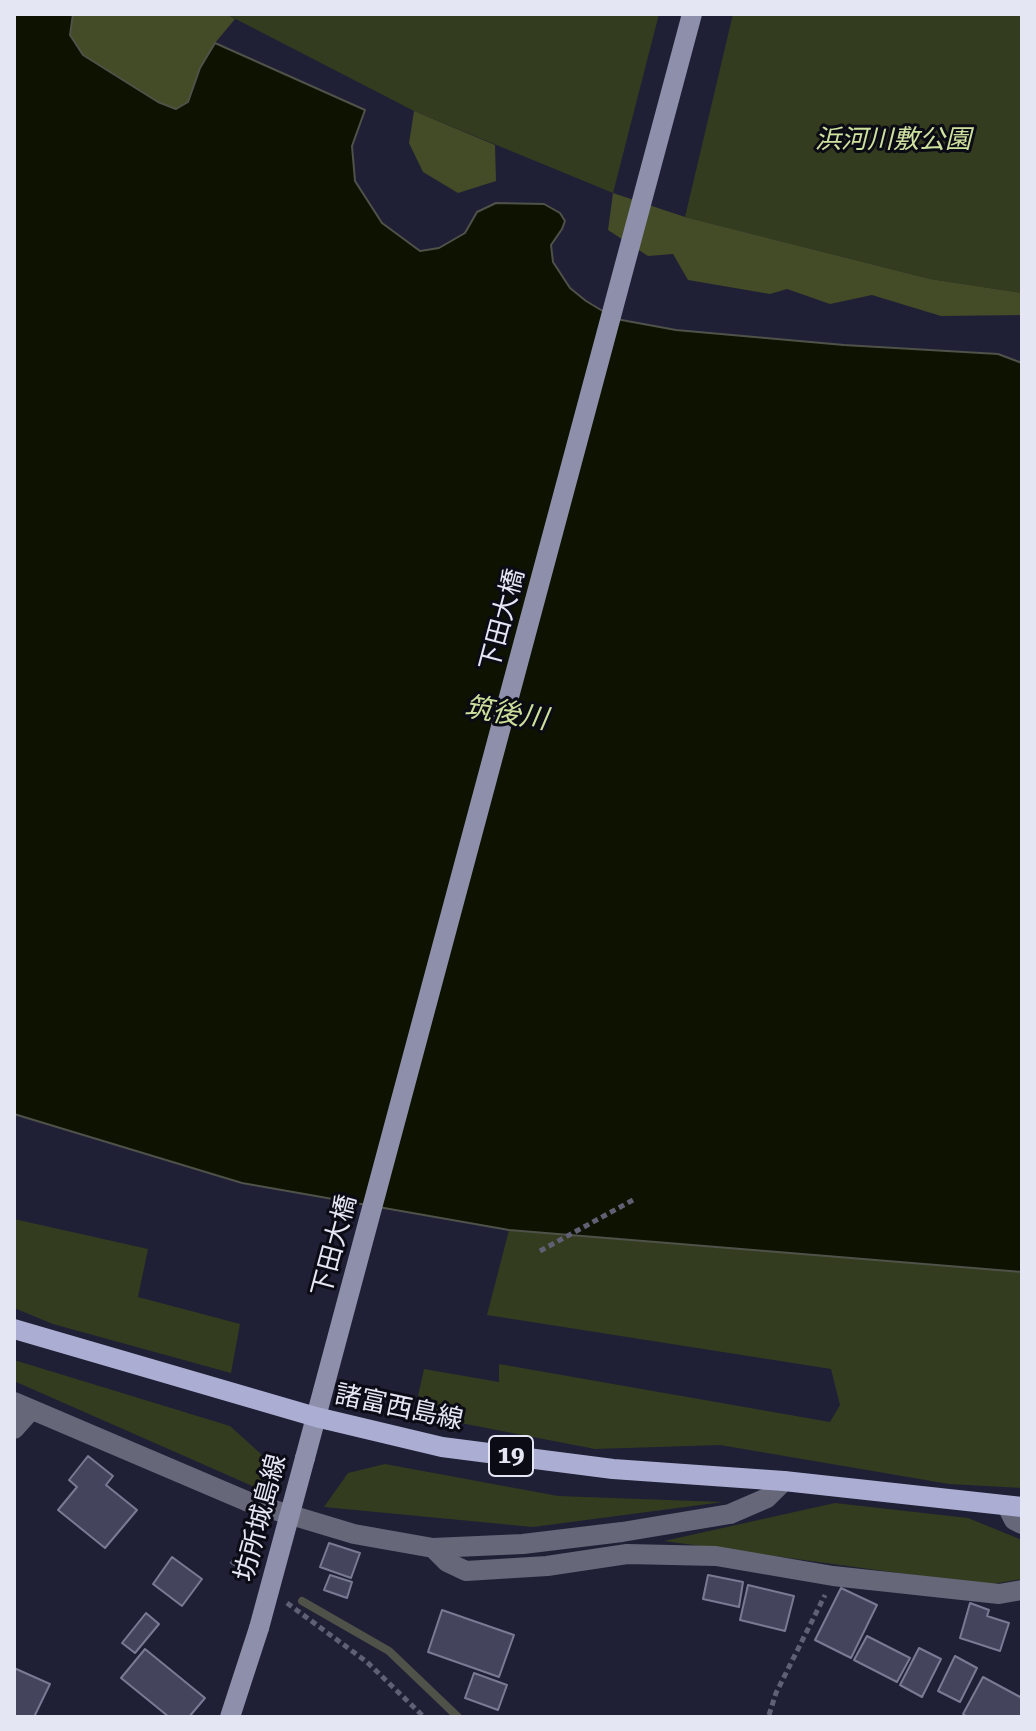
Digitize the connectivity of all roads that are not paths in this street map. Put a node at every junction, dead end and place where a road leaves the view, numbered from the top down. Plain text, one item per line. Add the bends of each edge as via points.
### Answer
1 (692, 14) edge
2 (14, 1329) edge
3 (339, 1332) joint
4 (22, 1406) edge
5 (316, 1417) junction
6 (15, 1427) edge
7 (784, 1481) junction
8 (1014, 1506) edge
9 (1022, 1524) edge
10 (433, 1548) junction
11 (1022, 1590) edge
12 (230, 1717) edge

1 - 3 main road, 下田大橋
2 - 5 main road, 諸富西島線 / 19
3 - 5 main road, 坊所城島線
4 - 6 street
4 - 10 street via 251,1503 354,1534
5 - 7 main road, 諸富西島線 / 19 via 442,1447 613,1469
5 - 12 main road, 坊所城島線, bridge
7 - 8 main road, 諸富西島線 / 19
7 - 10 street via 767,1498 730,1514 523,1544
8 - 9 street via 1014,1520
10 - 11 street via 466,1571 627,1554 716,1556 833,1576 999,1594

